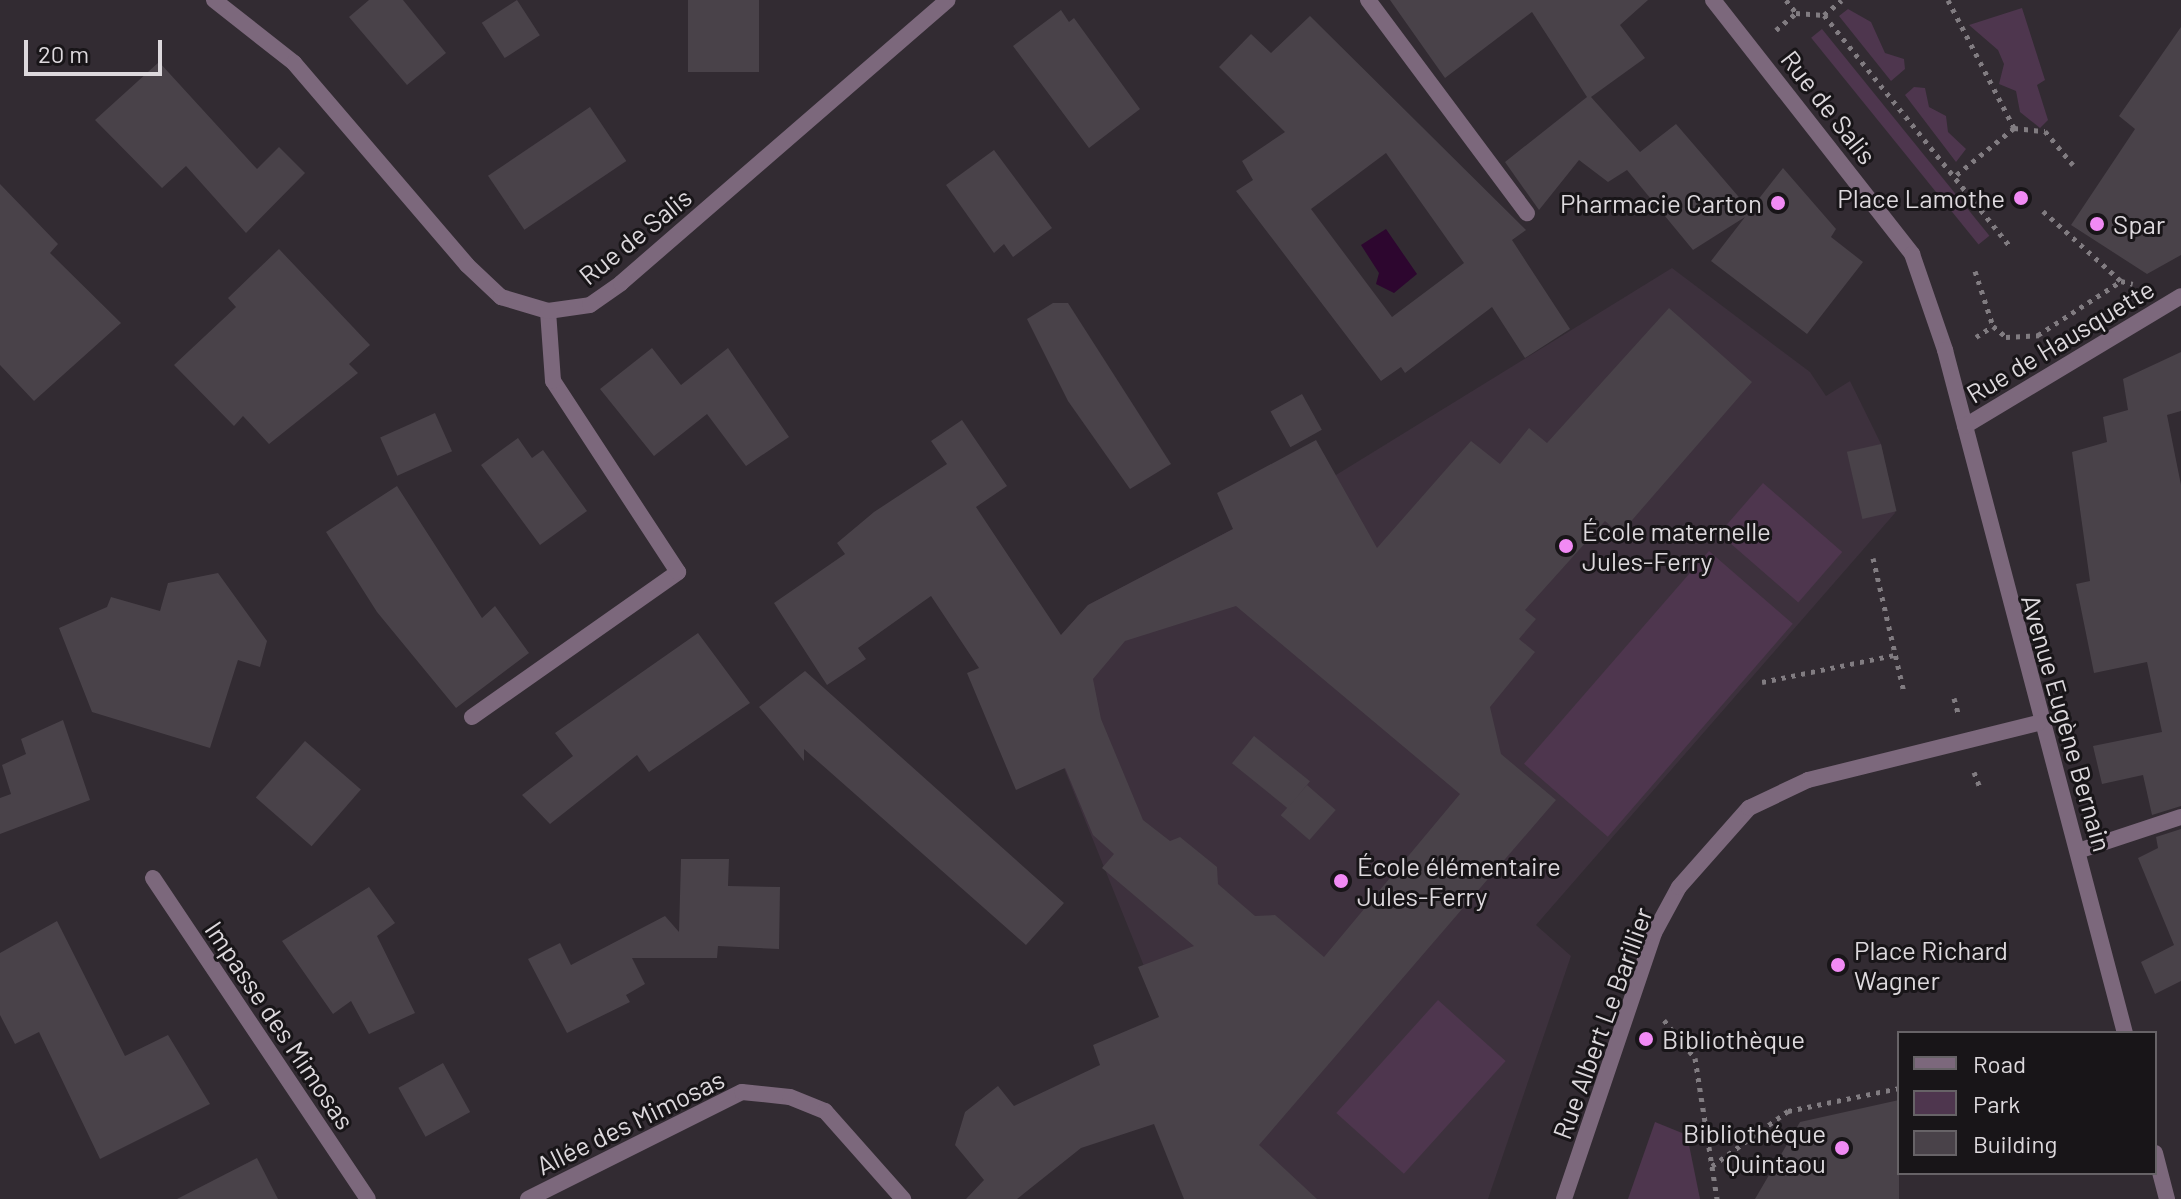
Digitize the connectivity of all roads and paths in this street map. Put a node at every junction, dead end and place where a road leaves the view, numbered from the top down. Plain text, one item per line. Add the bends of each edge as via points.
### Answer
1 (214, 0) edge
2 (948, 0) edge
3 (1368, 0) edge
4 (1714, 0) edge
5 (1786, 0) edge
6 (1842, 0) edge
7 (1948, 0) edge
8 (1796, 13) junction
9 (1824, 15) junction
10 (1770, 36) dead end
11 (2014, 128) junction
12 (2073, 165) dead end
13 (1954, 177) junction
14 (2043, 211) dead end
15 (1527, 213) dead end
16 (2009, 245) dead end
17 (1975, 271) dead end
18 (2121, 281) junction
19 (2133, 284) dead end
20 (2181, 296) edge
21 (548, 311) junction
22 (1993, 326) junction
23 (2038, 335) junction
24 (1976, 337) dead end
25 (2047, 347) dead end
26 (1965, 426) junction
27 (1873, 558) dead end
28 (1895, 655) junction
29 (1762, 682) dead end
30 (1904, 692) dead end
31 (472, 717) dead end
32 (2038, 723) junction
33 (2181, 817) edge
34 (2078, 851) junction
35 (153, 878) dead end
36 (1664, 1020) dead end
37 (2124, 1031) edge
38 (1897, 1088) edge
39 (2157, 1161) edge
40 (1712, 1166) junction
41 (368, 1199) edge
42 (528, 1199) edge
43 (903, 1199) edge
44 (1564, 1199) edge
45 (1717, 1199) edge
46 (2167, 1199) edge

1 - 21 street, Rue de Salis via 294,63 467,265 501,297
2 - 21 street, Rue de Salis via 621,283 590,305
3 - 15 street
4 - 26 street, Rue de Salis via 1912,254
5 - 8 path
6 - 9 path
7 - 11 path
8 - 9 path
8 - 10 path
9 - 13 path
11 - 12 path via 2045,131
11 - 13 path
13 - 16 path
14 - 18 path
17 - 22 path
18 - 19 path
18 - 23 path
20 - 26 street, Rue de Hausquette
21 - 31 street via 553,381 678,572
22 - 23 path via 2006,337
22 - 24 path
23 - 25 path
26 - 32 street, Avenue Eugène Bernain
27 - 28 path
28 - 29 path
28 - 30 path
32 - 34 street, Avenue Eugène Bernain
32 - 44 street, Rue Albert Le Barillier via 1808,780 1749,808 1679,887 1654,933
33 - 34 street
34 - 37 street, Avenue Eugène Bernain
35 - 41 street, Impasse des Mimosas
36 - 40 path via 1695,1058
38 - 40 path via 1788,1111
39 - 46 street
40 - 45 path
42 - 43 street, Allée des Mimosas via 742,1092 790,1097 825,1111

